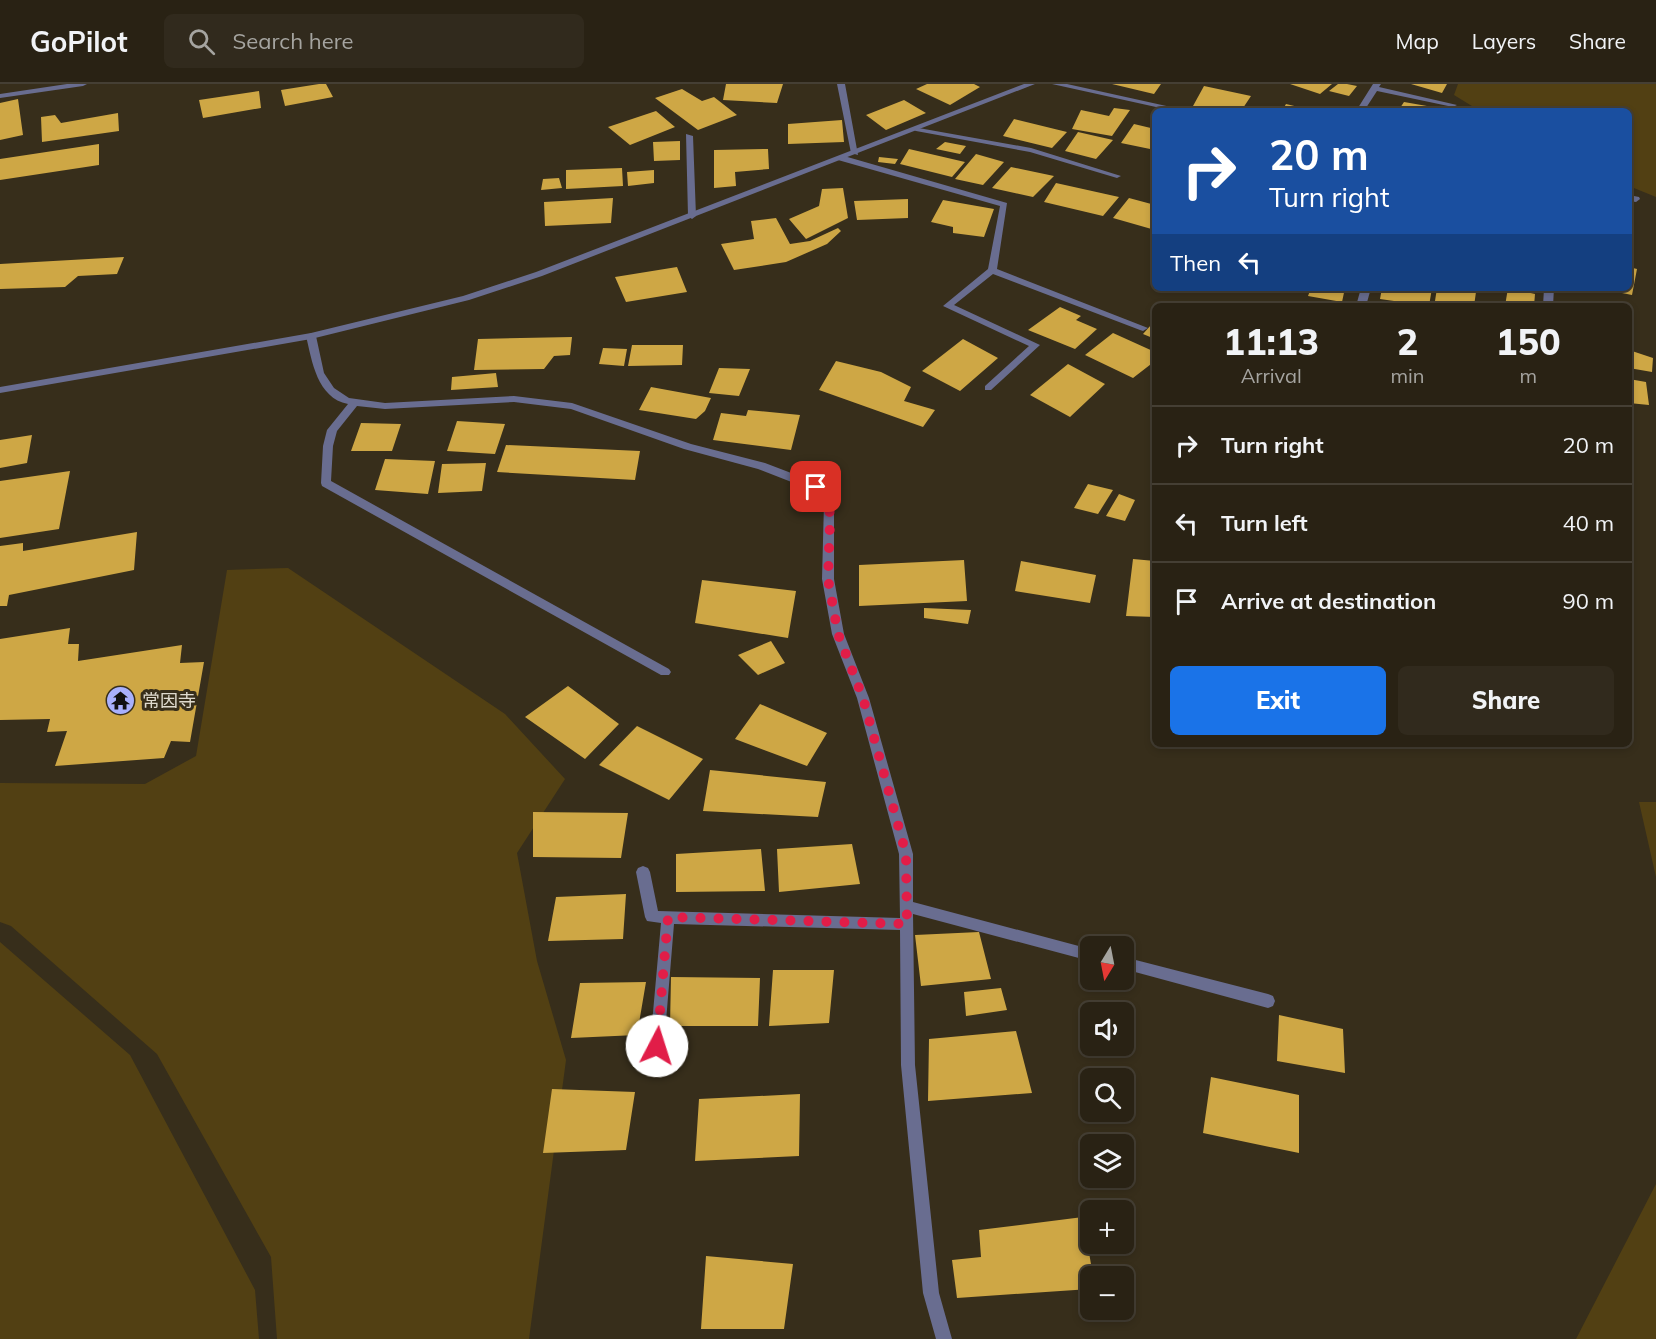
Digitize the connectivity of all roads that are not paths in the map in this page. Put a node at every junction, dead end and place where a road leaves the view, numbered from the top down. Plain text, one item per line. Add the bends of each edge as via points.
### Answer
1 (83, 84) edge
2 (841, 84) edge
3 (1030, 84) edge
4 (1056, 84) edge
5 (1376, 86) edge
6 (0, 96) edge
7 (1453, 105) dead end
8 (1171, 108) edge
9 (1362, 108) edge
10 (916, 129) junction
11 (689, 136) dead end
12 (855, 153) junction
13 (841, 158) junction
14 (1117, 176) dead end
15 (693, 216) junction
16 (992, 270) junction
17 (1143, 328) dead end
18 (311, 336) junction
19 (988, 388) dead end
20 (0, 390) edge
21 (355, 402) junction
22 (665, 672) dead end
23 (643, 872) dead end
24 (906, 906) junction
25 (668, 917) junction
26 (907, 924) junction
27 (1080, 952) edge
28 (1134, 966) edge
29 (1268, 1001) dead end
30 (657, 1046) dead end
31 (944, 1339) edge

1 - 6 street
2 - 12 street
3 - 10 street
4 - 8 street
5 - 7 street
5 - 9 street
10 - 12 street
10 - 14 street via 1031,150
11 - 15 street
12 - 13 street
13 - 15 street
13 - 16 street via 1004,205
15 - 18 street via 466,298
16 - 17 street
16 - 19 street via 948,306 1035,345
18 - 20 street
18 - 21 street via 319,373 331,390 346,401
21 - 22 street via 332,430 327,446 326,483
21 - 24 street via 385,406 514,399 572,406 816,487 829,502 828,579 838,634 863,698 906,854
23 - 25 street via 652,916
24 - 26 street
24 - 27 street
25 - 26 street
25 - 30 street
26 - 31 street via 908,1065 931,1293
28 - 29 street

